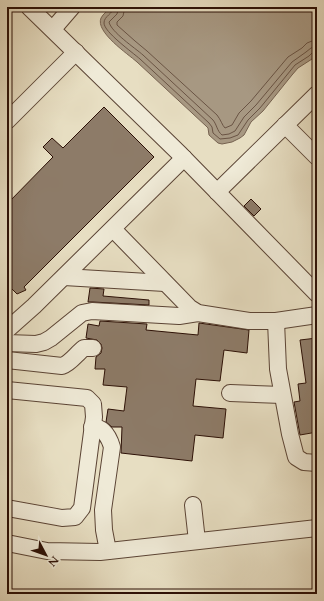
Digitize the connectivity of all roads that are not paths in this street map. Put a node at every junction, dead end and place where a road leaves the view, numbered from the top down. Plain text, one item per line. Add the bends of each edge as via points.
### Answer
1 (30, 7) edge
2 (72, 7) edge
3 (52, 29) junction
4 (76, 52) junction
5 (316, 98) edge
6 (7, 121) edge
7 (285, 125) junction
8 (317, 157) edge
9 (184, 158) junction
10 (218, 192) junction
11 (113, 229) junction
12 (64, 277) junction
13 (165, 283) junction
14 (317, 294) edge
15 (198, 313) junction
16 (317, 315) edge
17 (276, 321) junction
18 (7, 330) edge
19 (7, 343) edge
20 (93, 348) dead end
21 (7, 360) edge
22 (7, 390) edge
23 (230, 393) dead end
24 (282, 396) junction
25 (92, 427) junction
26 (317, 463) edge
27 (193, 505) dead end
28 (7, 508) edge
29 (317, 528) edge
30 (197, 541) junction
31 (7, 543) edge
32 (108, 551) junction

1 - 3 lane
2 - 3 lane
3 - 4 lane
4 - 6 lane
4 - 9 lane
5 - 7 lane
7 - 8 lane
7 - 10 lane
9 - 10 lane
9 - 11 lane
10 - 14 lane
11 - 12 lane
11 - 13 lane
12 - 13 lane
12 - 18 lane
13 - 15 lane
15 - 17 lane via 249,321
15 - 19 lane via 180,316 92,311 82,313 44,342
16 - 17 lane
17 - 24 lane
20 - 21 lane via 84,348 68,364 62,366
22 - 25 lane via 87,398 93,404
23 - 24 lane
24 - 26 lane via 296,457 304,462
25 - 28 lane via 82,508 75,517 62,518
25 - 32 lane via 103,430 112,447 103,510
27 - 30 lane
29 - 30 lane
30 - 32 lane
31 - 32 lane via 47,551

